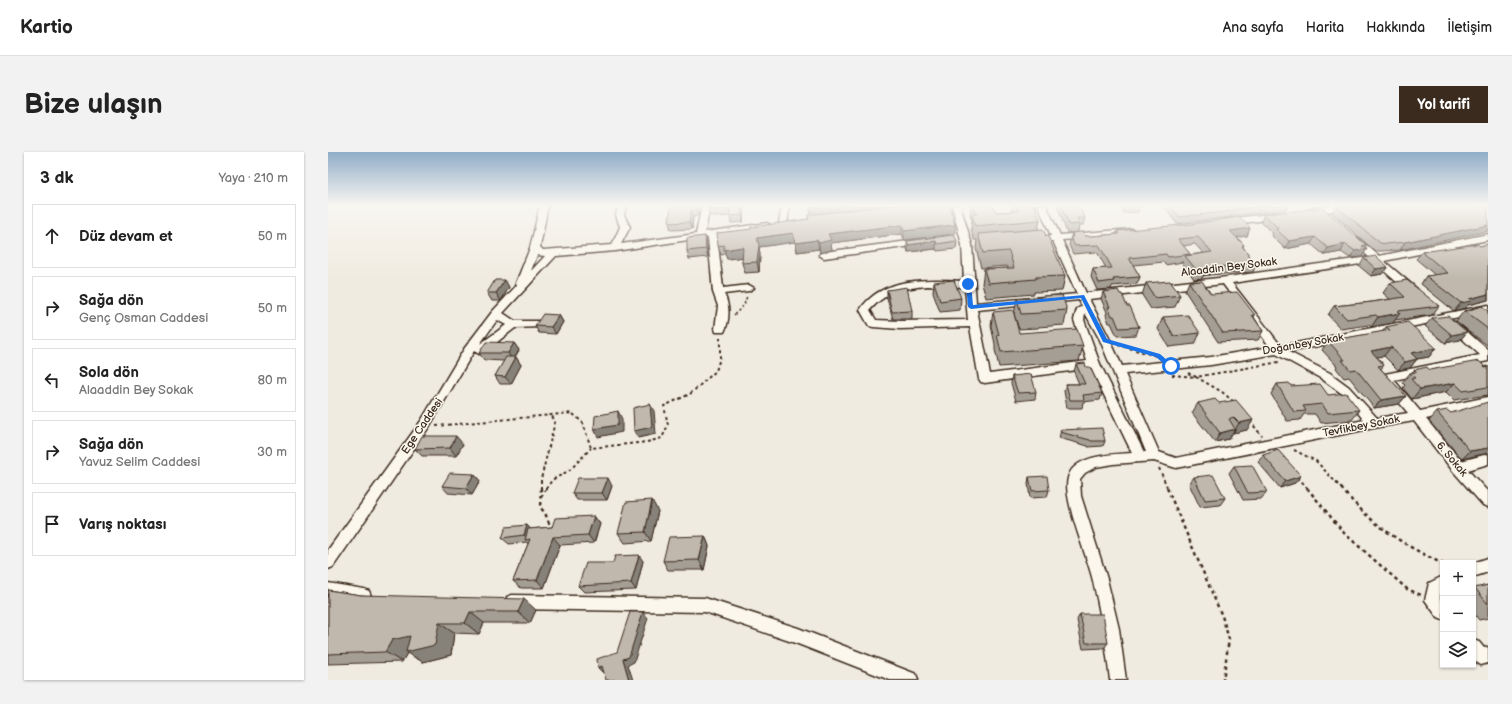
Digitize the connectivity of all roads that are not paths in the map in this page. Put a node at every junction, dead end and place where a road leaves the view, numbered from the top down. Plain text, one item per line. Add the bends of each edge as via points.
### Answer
1 (539, 230) edge
2 (624, 230) edge
3 (701, 230) edge
4 (739, 230) edge
5 (962, 230) edge
6 (1052, 230) edge
7 (1142, 231) edge
8 (712, 234) junction
9 (1349, 235) edge
10 (700, 236) junction
11 (1488, 236) edge
12 (1056, 238) junction
13 (1026, 240) edge
14 (933, 241) edge
15 (535, 248) junction
16 (615, 248) junction
17 (553, 253) junction
18 (824, 255) dead end
19 (1376, 259) junction
20 (1225, 280) junction
21 (968, 284) junction
22 (749, 288) road end
23 (518, 292) junction
24 (718, 292) junction
25 (1082, 296) junction
26 (1421, 298) edge
27 (971, 307) junction
28 (1088, 308) junction
29 (1432, 308) edge
30 (1488, 308) edge
31 (496, 314) junction
32 (1443, 318) junction
33 (974, 323) junction
34 (536, 324) edge
35 (513, 325) junction
36 (720, 329) road end
37 (479, 350) edge
38 (1278, 350) junction
39 (1488, 357) edge
40 (1094, 364) junction
41 (1117, 371) junction
42 (1488, 401) edge
43 (1417, 416) junction
44 (1374, 423) junction
45 (1154, 456) junction
46 (1140, 457) junction
47 (1488, 460) edge
48 (1458, 467) junction
49 (1488, 501) edge
50 (328, 562) edge
51 (1488, 565) edge
52 (1476, 569) edge
53 (1440, 585) edge
54 (328, 590) edge
55 (378, 598) edge
56 (498, 602) edge
57 (1440, 609) edge
58 (910, 680) edge
59 (1118, 680) edge

1 - 15 street, Ege Caddesi
2 - 16 street
3 - 10 street
4 - 8 street
5 - 21 street
6 - 12 street
7 - 12 street
8 - 10 street
8 - 24 street
9 - 19 street
10 - 16 street
11 - 19 street, Alaaddin Bey Sokak
12 - 13 street
12 - 25 street
14 - 18 street
15 - 17 street via 541,252
15 - 23 street, Ege Caddesi
16 - 17 street
17 - 23 street, Ege Caddesi
19 - 20 street, Alaaddin Bey Sokak
19 - 26 street
20 - 25 street, Alaaddin Bey Sokak
20 - 38 street
21 - 27 street
21 - 33 street via 913,284 886,292 871,301 865,310 873,323
22 - 24 street
23 - 31 street, Ege Caddesi
24 - 36 street via 722,297 724,314
25 - 27 street, Alaaddin Bey Sokak
25 - 28 street
27 - 33 street
28 - 40 street via 1082,309 1079,320
28 - 41 street via 1105,340
29 - 32 street
30 - 32 street, Doğanbey Sokak
31 - 35 street
31 - 50 street, Ege Caddesi via 468,352 425,424
32 - 38 street, Doğanbey Sokak
32 - 39 street
33 - 40 street via 984,379
34 - 35 street
35 - 37 street
38 - 41 street, Doğanbey Sokak via 1168,370
38 - 44 street via 1326,376 1345,390
39 - 43 street, Tevfikbey Sokak via 1385,378
40 - 46 street
41 - 45 street
42 - 43 street
43 - 44 street, Tevfikbey Sokak
43 - 48 street, 6. Sokak
44 - 45 street, Tevfikbey Sokak via 1176,463
45 - 46 street
46 - 59 street via 1094,462 1080,469 1074,478 1073,486 1111,629
47 - 48 street
48 - 49 street, 6. Sokak
51 - 52 street
53 - 57 street via 1434,588 1432,600
54 - 55 street
56 - 58 street via 705,605 798,636

